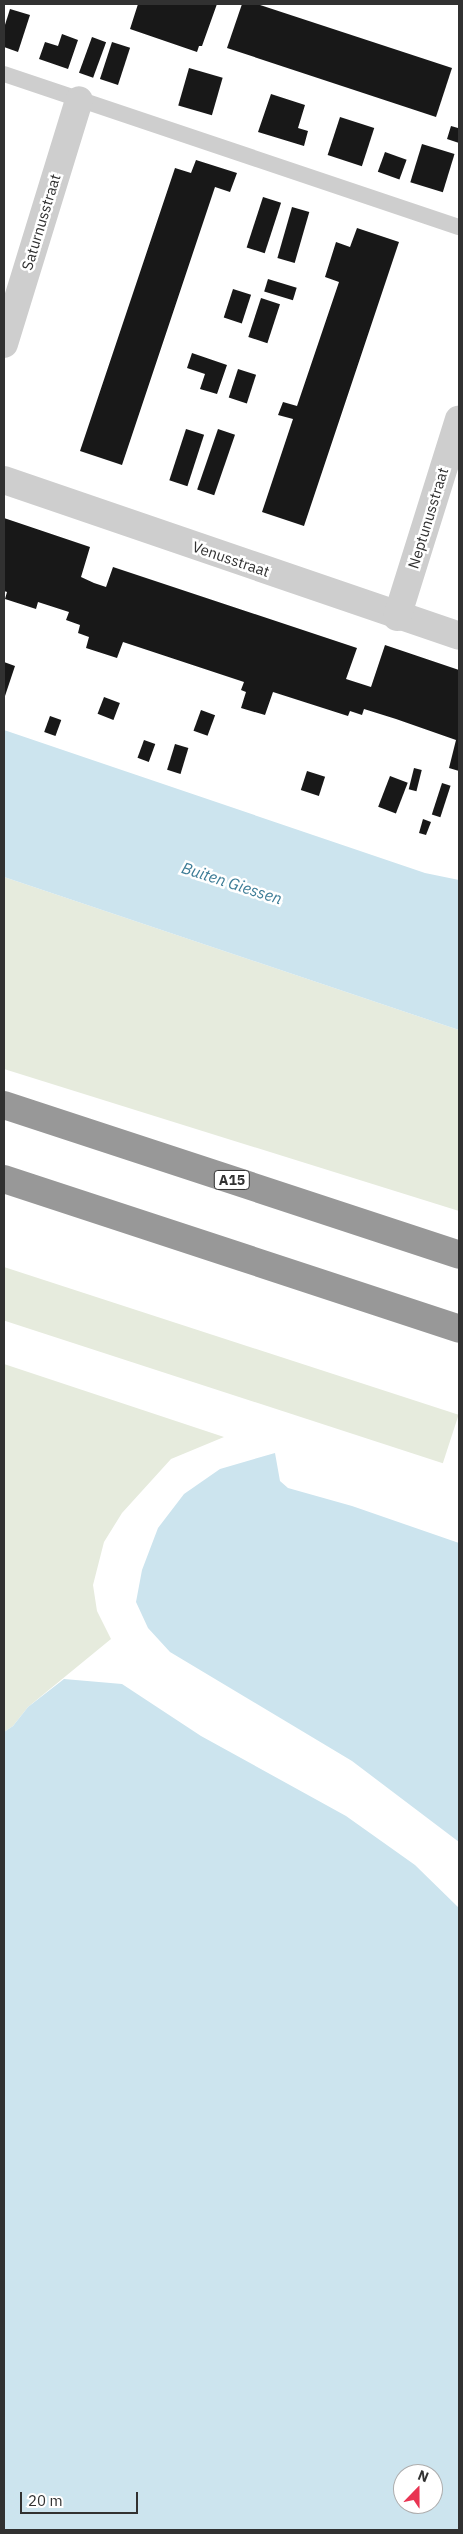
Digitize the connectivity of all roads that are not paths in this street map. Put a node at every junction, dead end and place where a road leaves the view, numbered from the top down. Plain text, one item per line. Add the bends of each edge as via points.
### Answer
1 (4, 74) edge
2 (78, 100) junction
3 (459, 227) edge
4 (4, 344) edge
5 (459, 418) edge
6 (4, 480) edge
7 (397, 617) junction
8 (459, 636) edge
9 (4, 1105) edge
10 (4, 1179) edge
11 (459, 1256) edge
12 (459, 1329) edge

1 - 2 lane
2 - 3 lane
2 - 4 street, Saturnusstraat
5 - 7 street, Neptunusstraat
6 - 7 street, Venusstraat
7 - 8 street, Venusstraat
9 - 11 highway, A15
10 - 12 highway

